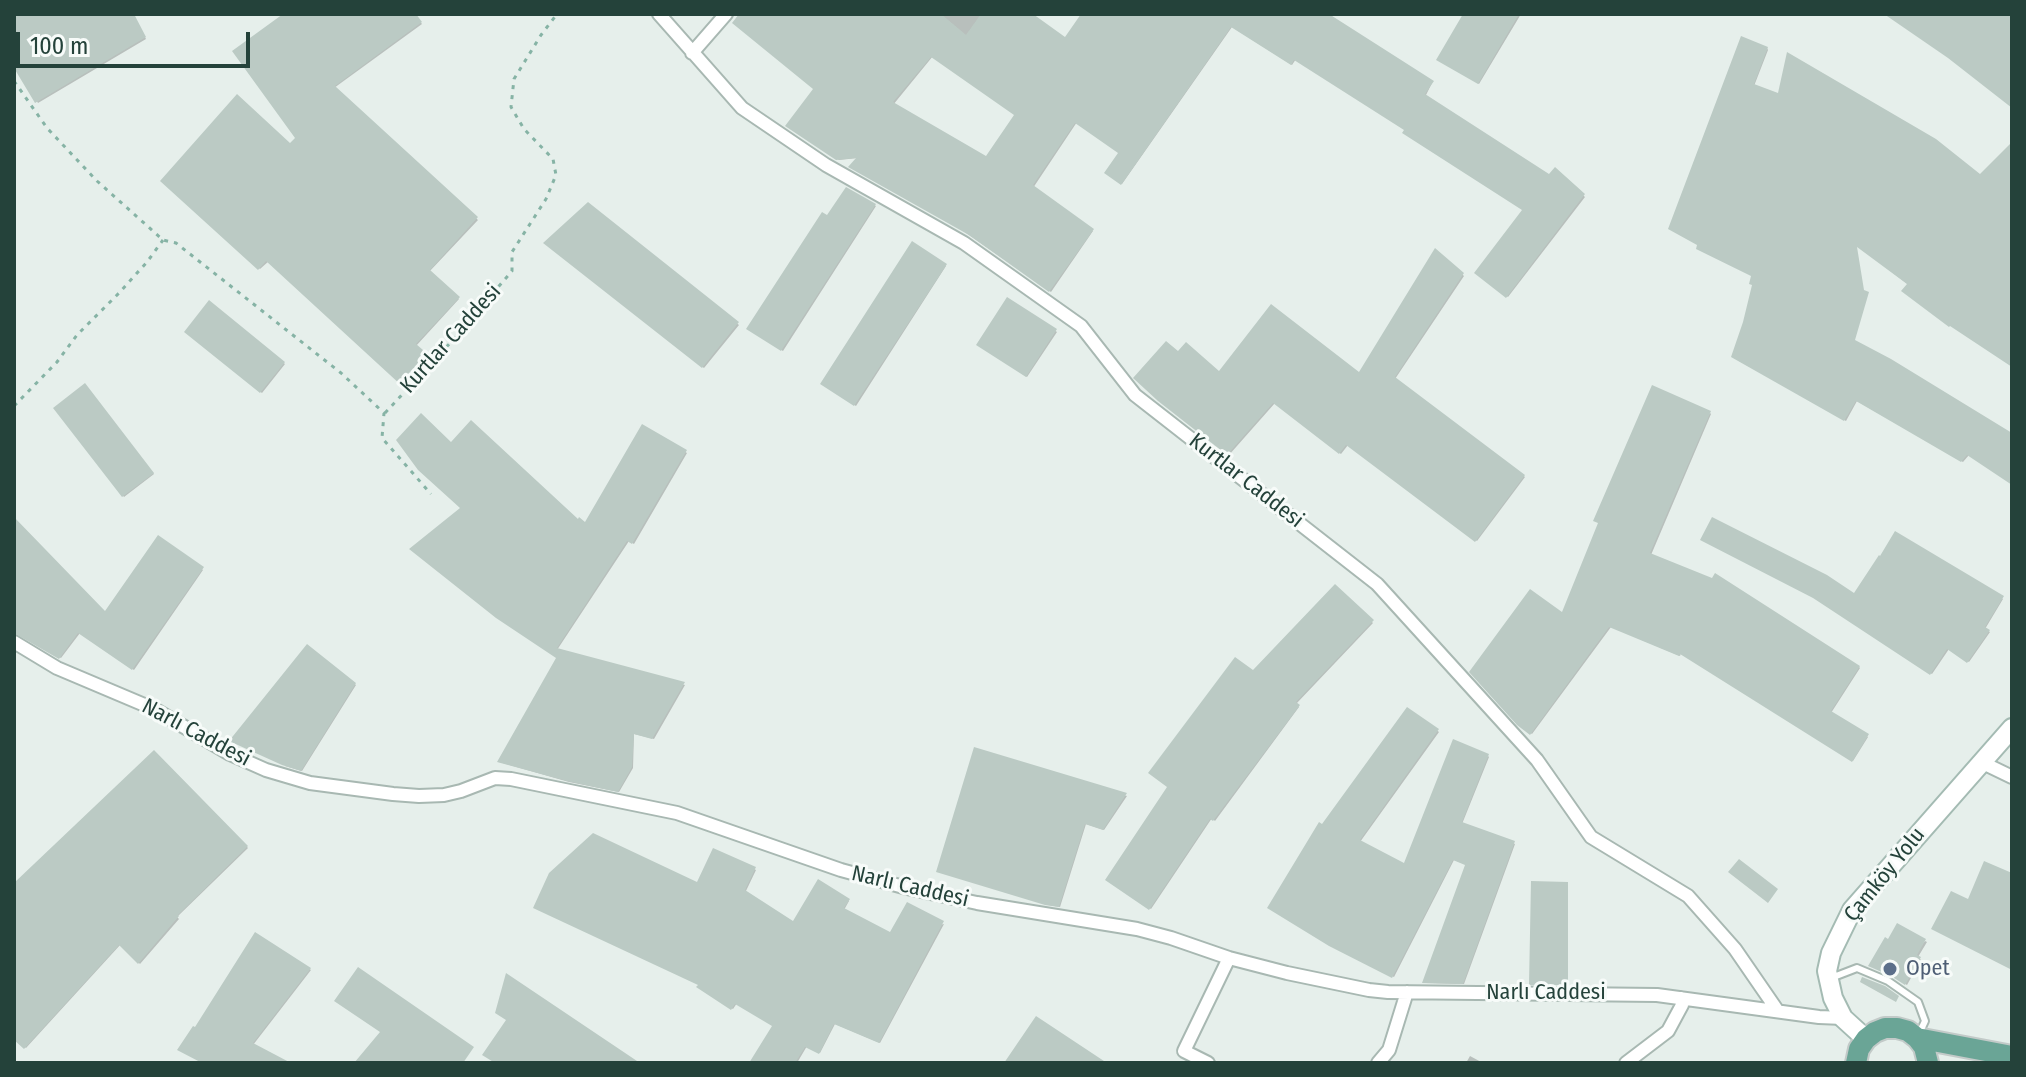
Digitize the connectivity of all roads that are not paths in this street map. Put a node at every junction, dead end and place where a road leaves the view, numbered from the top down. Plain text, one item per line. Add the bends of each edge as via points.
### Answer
1 (659, 14) edge
2 (726, 14) edge
3 (692, 53) junction
4 (14, 642) edge
5 (2012, 728) edge
6 (1981, 762) junction
7 (2012, 777) edge
8 (1229, 958) junction
9 (1829, 979) junction
10 (1407, 992) junction
11 (1681, 998) junction
12 (1777, 1010) junction
13 (1843, 1018) junction
14 (1917, 1038) junction
15 (1866, 1039) junction
16 (2012, 1056) edge
17 (1208, 1063) edge
18 (1378, 1063) edge
19 (1626, 1063) edge
20 (1856, 1063) edge
21 (1928, 1063) edge

1 - 3 street, Kurtlar Caddesi
2 - 3 street
3 - 12 street, Kurtlar Caddesi via 742,108 826,165 964,243 1081,326 1135,395 1377,584 1537,760 1591,837 1688,896 1735,949
4 - 8 street, Narlı Caddesi via 57,668 154,709 230,754 301,780 419,796 511,779 677,813 907,888 1137,929
5 - 6 main road, Çamköy Yolu
6 - 7 street
6 - 9 main road, Çamköy Yolu via 1852,910 1831,953
8 - 10 street, Narlı Caddesi via 1369,990
8 - 17 street via 1184,1051
9 - 13 main road
9 - 14 lane via 1857,968 1888,981 1918,1002 1925,1021
10 - 11 street, Narlı Caddesi
10 - 18 street via 1389,1050
11 - 12 street, Narlı Caddesi
11 - 19 street via 1668,1031
12 - 13 street, Narlı Caddesi
13 - 15 main road
14 - 15 main road via 1885,1028
14 - 16 main road
14 - 21 main road
15 - 20 main road

